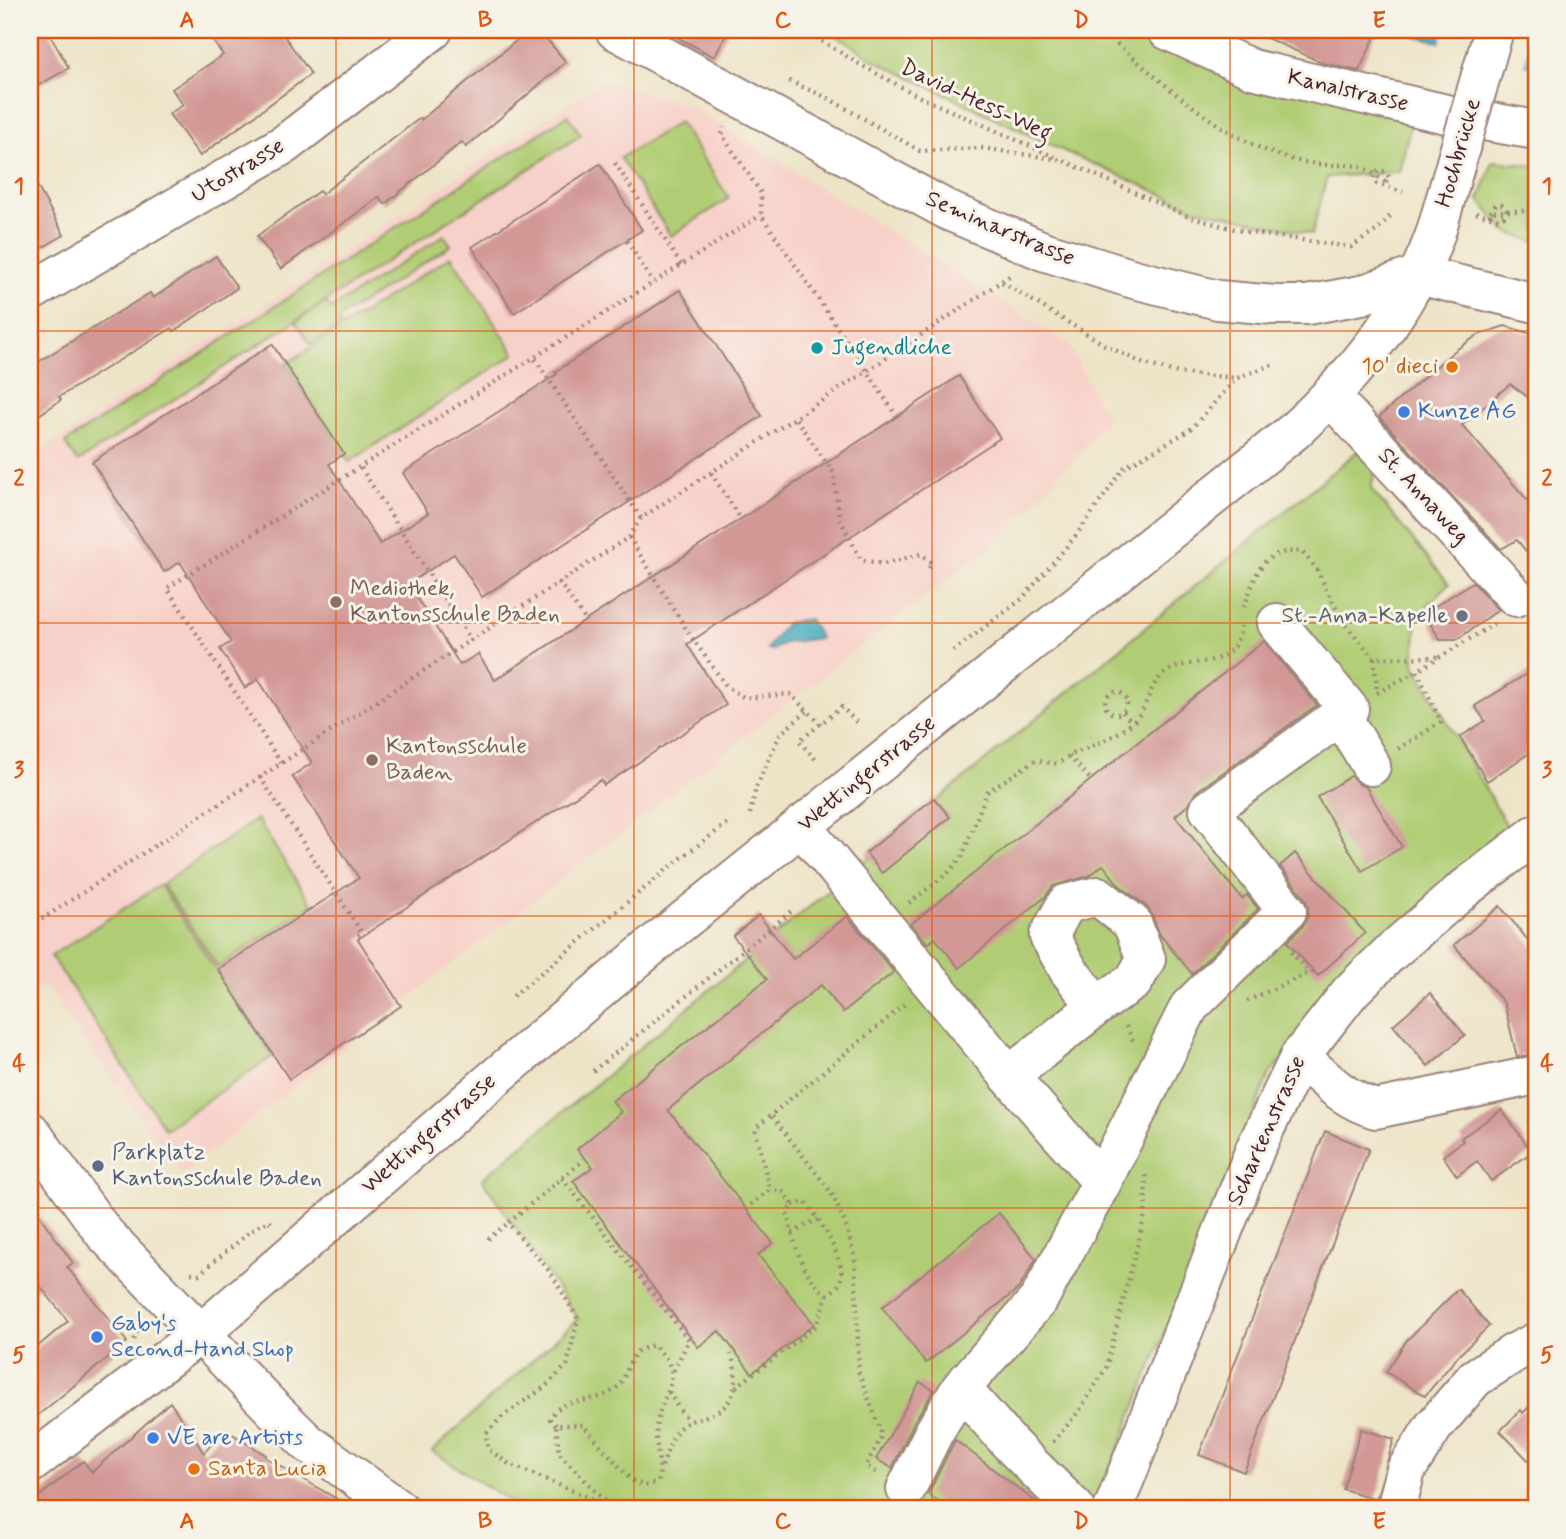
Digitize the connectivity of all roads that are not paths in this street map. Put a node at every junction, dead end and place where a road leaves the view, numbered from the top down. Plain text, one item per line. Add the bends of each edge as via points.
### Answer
1 (433, 30) edge
2 (615, 30) edge
3 (1167, 30) edge
4 (1494, 30) edge
5 (1536, 130) edge
6 (1418, 275) junction
7 (30, 292) edge
8 (1536, 303) edge
9 (1330, 396) junction
10 (1516, 597) road end
11 (1253, 620) road end
12 (1356, 706) junction
13 (1371, 766) road end
14 (802, 826) junction
15 (1536, 834) edge
16 (1097, 1006) dead end
17 (1300, 1056) junction
18 (1536, 1074) edge
19 (1009, 1076) junction
20 (30, 1131) edge
21 (1102, 1182) junction
22 (201, 1333) junction
23 (1536, 1342) edge
24 (961, 1388) junction
25 (30, 1464) edge
26 (906, 1489) road end
27 (399, 1509) edge
28 (1076, 1509) edge
29 (1113, 1509) edge
30 (1396, 1509) edge

1 - 7 main road, Utostrasse via 285,144
2 - 6 main road, Seminarstrasse via 951,212 1043,251 1134,279 1218,300 1307,305 1361,295
3 - 5 main road, Kanalstrasse via 1252,69
4 - 6 main road, Hochbrücke, bridge via 1436,232
6 - 8 main road
6 - 9 main road, Wettingerstrasse via 1389,324
9 - 10 main road, St. Annaweg
9 - 14 main road, Wettingerstrasse via 1266,454
11 - 12 main road
12 - 13 main road
12 - 21 main road via 1209,810 1287,911 1189,1007
14 - 19 main road
14 - 22 main road, Wettingerstrasse via 491,1081
15 - 17 main road, Schartenstrasse via 1391,952 1350,991
16 - 19 main road
17 - 18 main road via 1340,1093 1376,1109
17 - 29 main road, Schartenstrasse via 1256,1147
19 - 21 main road
20 - 22 main road via 104,1233
21 - 24 main road via 1039,1299
22 - 25 main road, Wettingerstrasse
22 - 27 main road via 308,1443
23 - 30 main road via 1475,1378 1434,1426 1406,1470
24 - 26 main road
24 - 28 main road

